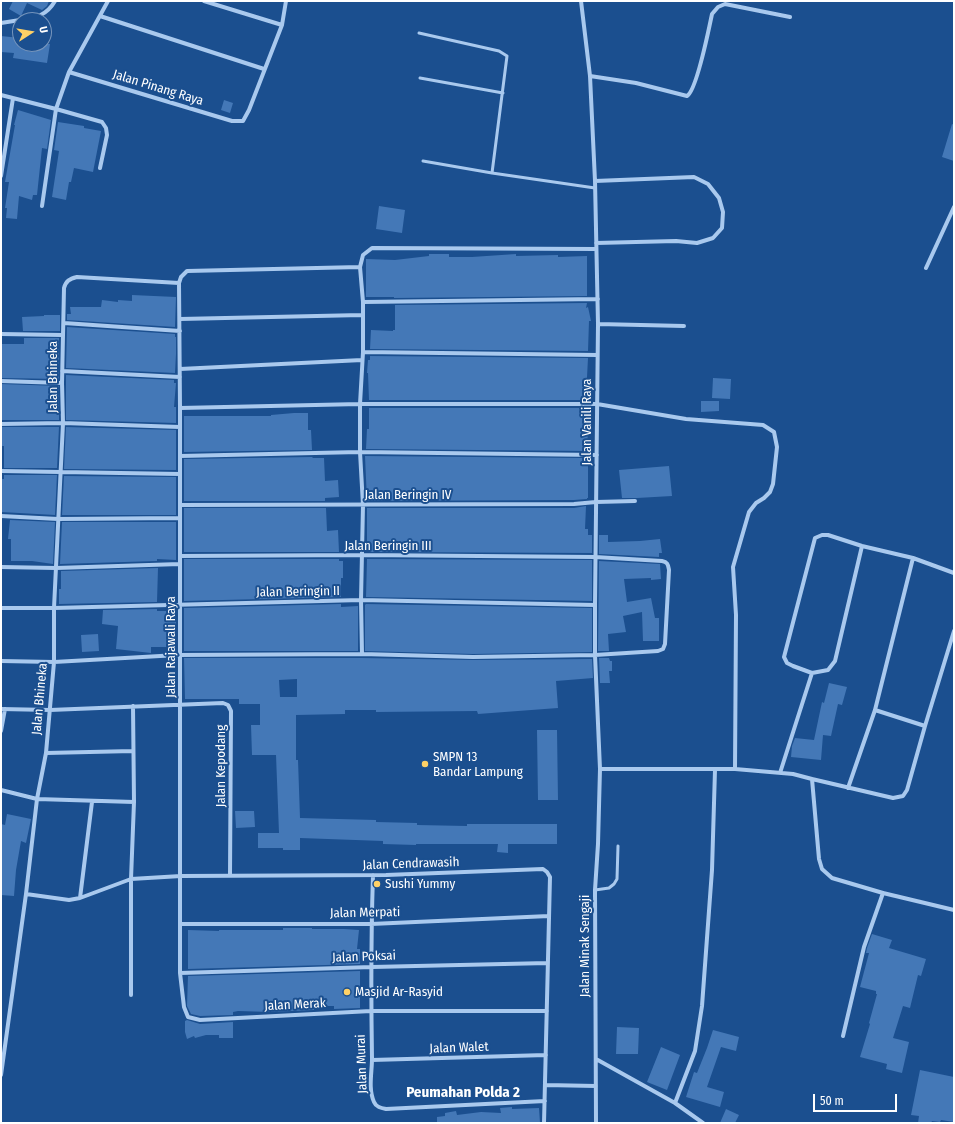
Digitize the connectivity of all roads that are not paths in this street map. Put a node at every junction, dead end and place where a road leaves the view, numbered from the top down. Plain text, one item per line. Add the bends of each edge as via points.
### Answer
1 (55, 1) edge
2 (108, 1) edge
3 (204, 1) edge
4 (286, 1) edge
5 (581, 1) edge
6 (46, 12) edge
7 (100, 16) junction
8 (790, 17) dead end
9 (12, 21) edge
10 (1, 23) edge
11 (282, 25) junction
12 (419, 33) dead end
13 (264, 69) junction
14 (69, 72) junction
15 (590, 76) junction
16 (420, 78) dead end
17 (502, 93) junction
18 (1, 95) edge
19 (13, 98) junction
20 (56, 109) junction
21 (423, 161) dead end
22 (100, 168) dead end
23 (492, 173) junction
24 (1, 176) edge
25 (595, 181) junction
26 (594, 188) junction
27 (42, 206) dead end
28 (954, 207) edge
29 (596, 243) junction
30 (596, 249) junction
31 (360, 267) junction
32 (926, 268) dead end
33 (179, 283) junction
34 (598, 300) junction
35 (363, 302) junction
36 (362, 315) junction
37 (180, 319) junction
38 (64, 323) junction
39 (598, 324) junction
40 (684, 326) dead end
41 (180, 330) junction
42 (1, 334) edge
43 (62, 335) junction
44 (363, 352) junction
45 (597, 355) junction
46 (362, 360) junction
47 (180, 369) junction
48 (62, 371) junction
49 (180, 377) junction
50 (1, 381) edge
51 (62, 383) junction
52 (360, 404) junction
53 (597, 404) junction
54 (180, 408) junction
55 (1, 424) edge
56 (63, 424) junction
57 (180, 427) junction
58 (360, 452) junction
59 (597, 454) junction
60 (180, 456) junction
61 (1, 471) edge
62 (61, 471) junction
63 (180, 474) junction
64 (635, 501) dead end
65 (596, 502) junction
66 (180, 505) junction
67 (363, 505) junction
68 (1, 516) edge
69 (180, 518) junction
70 (58, 519) junction
71 (862, 546) junction
72 (363, 555) junction
73 (180, 556) junction
74 (595, 557) junction
75 (913, 558) junction
76 (180, 564) junction
77 (1, 566) edge
78 (56, 568) junction
79 (954, 573) edge
80 (361, 600) junction
81 (181, 604) junction
82 (595, 605) junction
83 (1, 608) edge
84 (54, 608) junction
85 (954, 631) edge
86 (362, 654) junction
87 (180, 655) junction
88 (595, 655) junction
89 (1, 661) edge
90 (54, 662) junction
91 (812, 673) junction
92 (181, 704) junction
93 (133, 706) junction
94 (3, 709) edge
95 (50, 710) junction
96 (875, 710) junction
97 (925, 726) junction
98 (1, 731) edge
99 (133, 751) junction
100 (46, 753) junction
101 (600, 769) junction
102 (735, 769) junction
103 (715, 770) junction
104 (780, 773) junction
105 (812, 779) junction
106 (848, 788) junction
107 (1, 790) edge
108 (37, 799) junction
109 (92, 802) junction
110 (134, 802) junction
111 (618, 846) dead end
112 (373, 875) junction
113 (181, 876) junction
114 (230, 876) junction
115 (131, 879) junction
116 (595, 890) junction
117 (883, 893) junction
118 (26, 894) junction
119 (80, 898) junction
120 (954, 910) edge
121 (549, 916) junction
122 (180, 924) junction
123 (371, 924) junction
124 (548, 963) junction
125 (372, 967) junction
126 (180, 974) junction
127 (131, 995) dead end
128 (371, 1011) junction
129 (547, 1011) junction
130 (188, 1017) joint
131 (843, 1036) dead end
132 (546, 1055) junction
133 (596, 1059) junction
134 (372, 1060) junction
135 (1, 1075) edge
136 (546, 1085) junction
137 (596, 1086) junction
138 (545, 1101) junction
139 (675, 1103) junction
140 (544, 1123) edge
141 (596, 1123) edge
142 (703, 1123) edge

1 - 6 street
2 - 7 street
3 - 11 street
4 - 11 street
5 - 15 street, Jalan Vanili Raya
7 - 13 street
7 - 14 street
8 - 15 street via 725,4 718,7 712,14 695,81 687,96 642,84
9 - 10 street
11 - 13 street
12 - 17 lane via 504,53 508,59
13 - 14 street, Jalan Pinang Raya via 243,121 232,121
14 - 20 street
15 - 25 street, Jalan Vanili Raya
16 - 17 lane
17 - 23 lane
18 - 19 street
19 - 20 street
19 - 24 street
20 - 22 street via 102,122 107,135
20 - 27 street
21 - 23 lane
23 - 26 lane
25 - 26 street, Jalan Vanili Raya
25 - 29 street via 694,177 708,184 719,198 723,212 722,228 713,238 697,243
26 - 29 street, Jalan Vanili Raya
28 - 32 street
29 - 30 street, Jalan Vanili Raya
30 - 31 street via 372,248 363,255
30 - 34 street, Jalan Vanili Raya
31 - 33 street, Jalan Rajawali Raya via 187,271
31 - 35 street
33 - 37 street, Jalan Rajawali Raya
33 - 38 street, Jalan Bhineka via 71,278 65,282 64,288
34 - 35 street
34 - 39 street, Jalan Vanili Raya
35 - 36 street
36 - 37 street
36 - 44 street
37 - 41 street, Jalan Rajawali Raya
38 - 41 street
38 - 43 street, Jalan Bhineka
39 - 40 street
39 - 45 street, Jalan Vanili Raya
41 - 47 street, Jalan Rajawali Raya
42 - 43 street
43 - 48 street, Jalan Bhineka
44 - 45 street
44 - 46 street
45 - 53 street, Jalan Vanili Raya
46 - 47 street
46 - 52 street
47 - 49 street, Jalan Rajawali Raya
48 - 49 street
48 - 51 street, Jalan Bhineka
49 - 54 street, Jalan Rajawali Raya
50 - 51 street
51 - 56 street, Jalan Bhineka
52 - 53 street
52 - 54 street
52 - 58 street
53 - 59 street, Jalan Vanili Raya
53 - 102 street via 686,419 762,425 774,432 777,447 773,484 770,492 756,503 750,512 733,566 736,615
54 - 57 street, Jalan Rajawali Raya
55 - 56 street
56 - 57 street
56 - 62 street, Jalan Bhineka
57 - 60 street, Jalan Rajawali Raya
58 - 59 street
58 - 60 street
58 - 67 street
59 - 65 street, Jalan Vanili Raya
60 - 63 street, Jalan Rajawali Raya
61 - 62 street
62 - 63 street
62 - 70 street, Jalan Bhineka
63 - 66 street, Jalan Rajawali Raya
64 - 65 street, Jalan Beringin IV
65 - 67 street, Jalan Beringin IV
65 - 74 street, Jalan Vanili Raya
66 - 67 street, Jalan Beringin IV
66 - 69 street, Jalan Rajawali Raya
67 - 72 street
68 - 70 street
69 - 70 street
69 - 73 street, Jalan Rajawali Raya
70 - 78 street, Jalan Bhineka
71 - 75 street
71 - 91 street via 834,661 828,670
71 - 91 street via 828,535 815,538 784,657 787,663
72 - 73 street, Jalan Beringin III
72 - 74 street, Jalan Beringin III
72 - 80 street
73 - 76 street, Jalan Rajawali Raya
74 - 82 street, Jalan Vanili Raya
74 - 88 street, Jalan Beringin III via 662,561 668,564 669,570 664,649
75 - 79 street
75 - 96 street
76 - 78 street
76 - 81 street, Jalan Rajawali Raya
77 - 78 street
78 - 84 street, Jalan Bhineka
80 - 81 street, Jalan Beringin II
80 - 82 street, Jalan Beringin II
80 - 86 street
81 - 84 street, Jalan Beringin II
81 - 87 street, Jalan Rajawali Raya
82 - 88 street, Jalan Vanili Raya
83 - 84 street, Jalan Beringin II
84 - 90 street, Jalan Bhineka
85 - 97 street
86 - 87 street
86 - 88 street via 473,657
87 - 90 street
87 - 92 street, Jalan Rajawali Raya
88 - 101 street, Jalan Vanili Raya
89 - 90 street
90 - 95 street, Jalan Bhineka
91 - 104 street
92 - 93 street, Jalan Kepodang
92 - 113 street, Jalan Rajawali Raya
92 - 114 street, Jalan Kepodang via 223,703 228,705 231,711
93 - 95 street, Jalan Kepodang
93 - 99 street
94 - 95 street, Jalan Kepodang
94 - 98 street
95 - 100 street, Jalan Bhineka
96 - 97 street
96 - 106 street
97 - 106 street via 907,790 903,796 893,798
99 - 100 street
99 - 110 street
100 - 108 street, Jalan Bhineka
101 - 103 street
101 - 116 street, Jalan Minak Sengaji
102 - 103 street
102 - 104 street
103 - 139 street via 712,870 702,1006 695,1052
104 - 105 street
105 - 106 street
105 - 117 street via 822,869 832,878
107 - 108 street
108 - 109 street
108 - 118 street, Jalan Bhineka
109 - 110 street
109 - 119 street
110 - 115 street
111 - 116 lane via 617,879 609,888
112 - 114 street, Jalan Cendrawasih
112 - 121 street, Jalan Cendrawasih via 544,869 550,877
112 - 123 street, Jalan Murai
113 - 114 street, Jalan Cendrawasih
113 - 115 street, Jalan Cendrawasih
113 - 122 street, Jalan Rajawali Raya
115 - 119 street, Jalan Cendrawasih
115 - 127 street
116 - 133 street, Jalan Minak Sengaji
117 - 120 street
117 - 131 street via 864,947
118 - 119 street, Jalan Cendrawasih via 69,900
118 - 135 street, Jalan Bhineka
121 - 123 street, Jalan Merpati
121 - 124 street, Jalan Cendrawasih
122 - 123 street, Jalan Merpati
122 - 126 street, Jalan Rajawali Raya
123 - 125 street, Jalan Murai
124 - 125 street, Jalan Poksai
124 - 129 street, Jalan Cendrawasih
125 - 126 street, Jalan Poksai
125 - 128 street, Jalan Murai
126 - 130 street, Jalan Rajawali Raya via 184,1007
128 - 129 street, Jalan Merak
128 - 130 street, Jalan Merak via 200,1020
128 - 134 street, Jalan Murai
129 - 132 street, Jalan Cendrawasih
132 - 134 street, Jalan Walet
132 - 136 street, Jalan Cendrawasih
133 - 137 street, Jalan Minak Sengaji
133 - 139 street
134 - 138 street, Jalan Murai via 371,1091 374,1102 386,1109
136 - 137 street
136 - 138 street, Jalan Cendrawasih
137 - 141 street, Jalan Minak Sengaji
138 - 140 street, Jalan Cendrawasih
139 - 142 street

